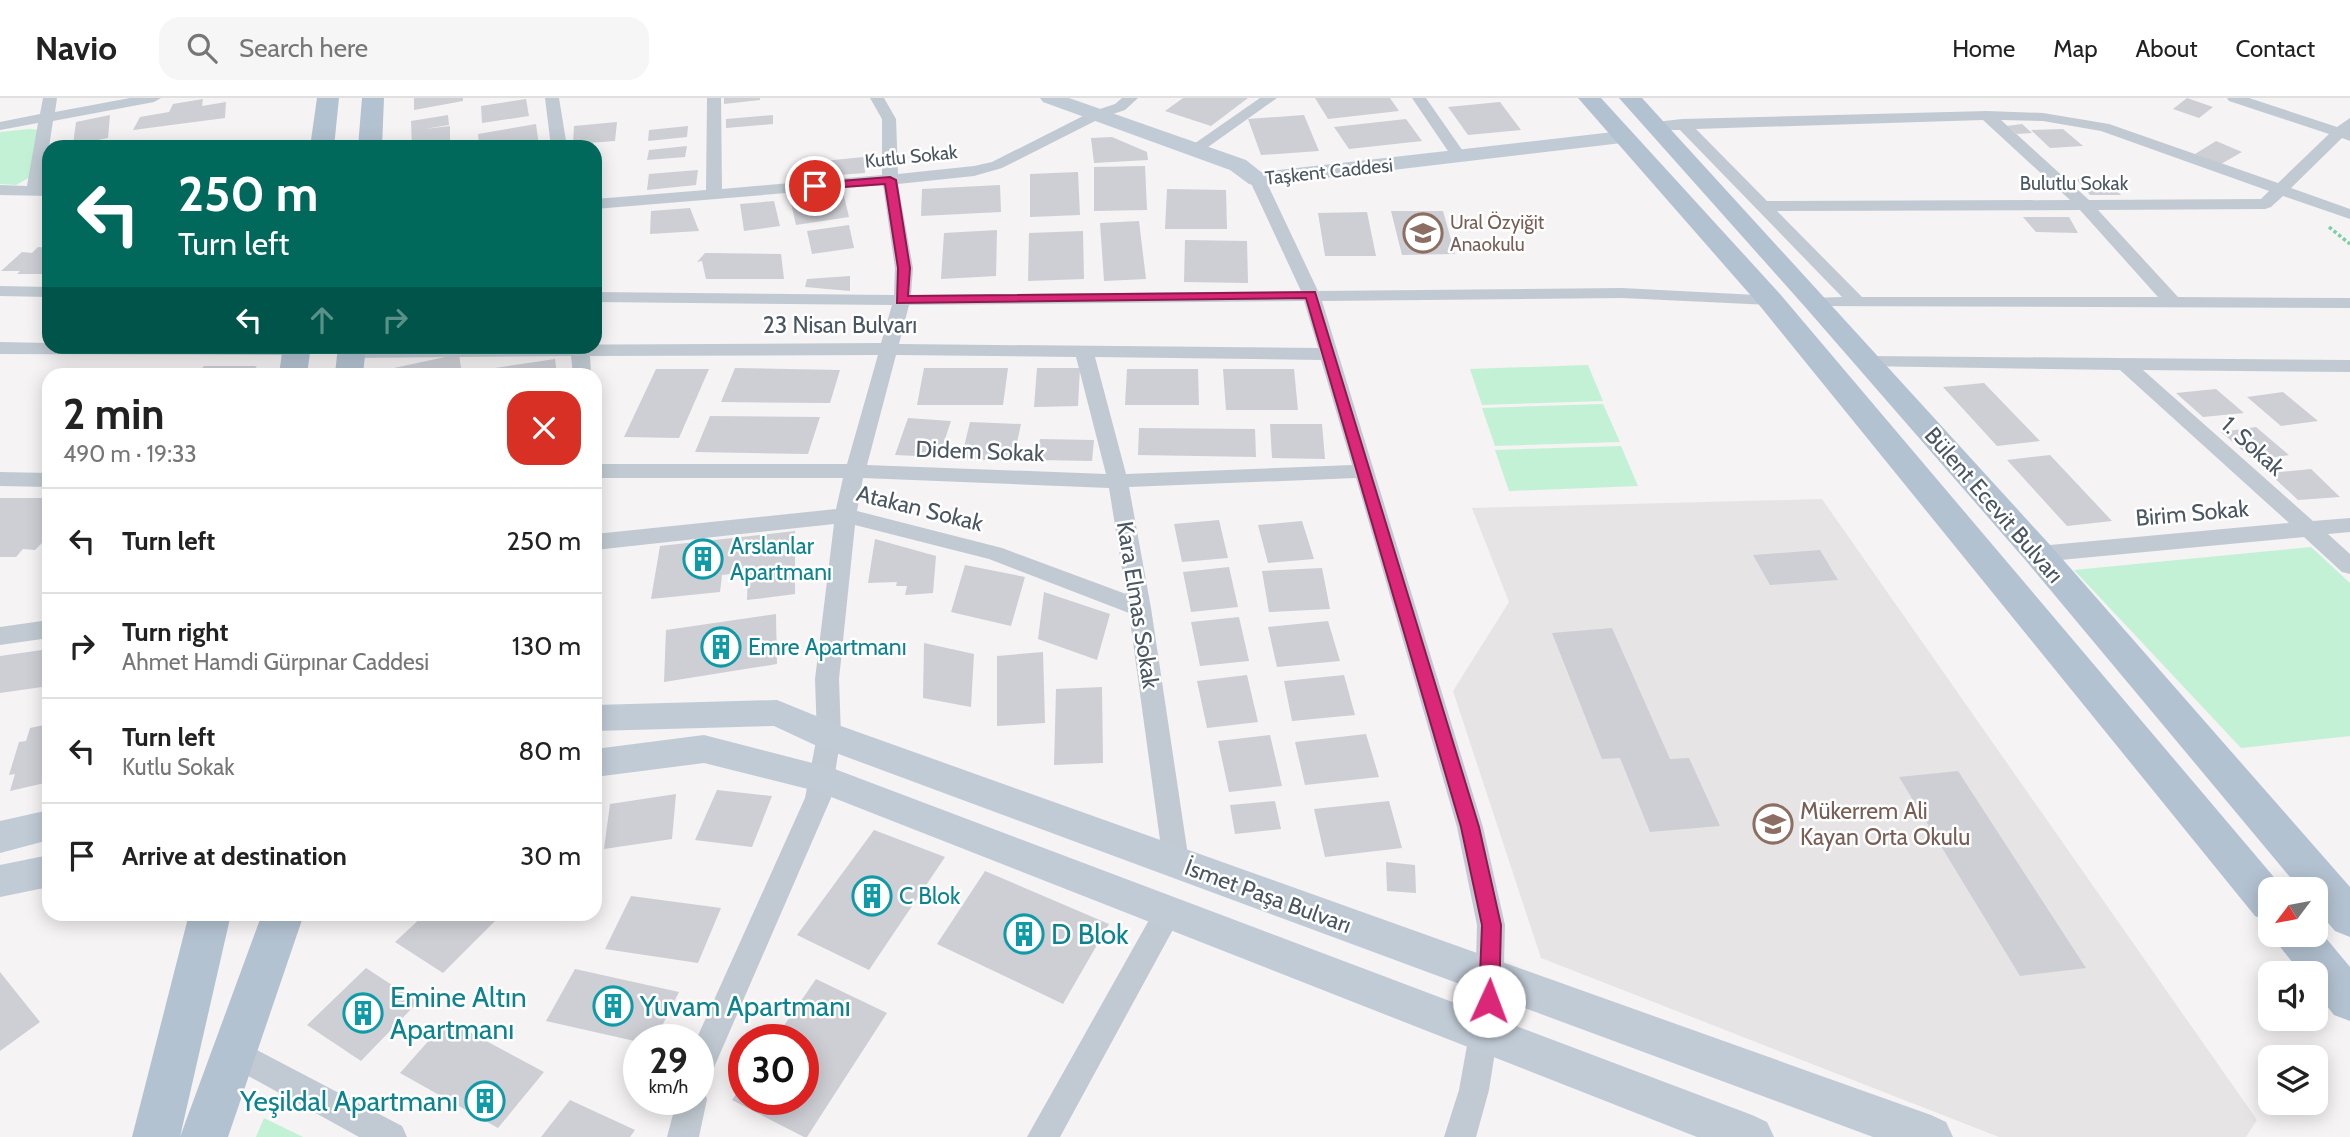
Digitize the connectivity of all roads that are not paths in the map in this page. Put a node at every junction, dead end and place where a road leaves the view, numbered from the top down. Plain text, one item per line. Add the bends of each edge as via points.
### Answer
1 (50, 98) edge
2 (154, 98) edge
3 (328, 98) edge
4 (373, 98) edge
5 (552, 98) edge
6 (714, 98) edge
7 (877, 98) edge
8 (1050, 98) edge
9 (1131, 98) edge
10 (1270, 98) edge
11 (1419, 98) edge
12 (1589, 98) edge
13 (1630, 98) edge
14 (2234, 98) edge
15 (1096, 115) junction
16 (1987, 115) junction
17 (46, 117) junction
18 (1669, 125) junction
19 (0, 126) edge
20 (2346, 130) edge
21 (1622, 137) junction
22 (44, 140) edge
23 (323, 140) edge
24 (370, 140) edge
25 (558, 140) edge
26 (1196, 149) junction
27 (1460, 157) junction
28 (890, 180) junction
29 (1257, 180) junction
30 (2283, 189) junction
31 (0, 190) edge
32 (41, 191) edge
33 (714, 194) junction
34 (602, 203) edge
35 (2084, 204) junction
36 (1765, 206) junction
37 (2350, 214) edge
38 (0, 291) edge
39 (42, 292) edge
40 (1311, 295) junction
41 (602, 297) edge
42 (902, 300) junction
43 (1770, 300) junction
44 (1816, 302) junction
45 (1857, 302) junction
46 (2350, 303) edge
47 (2174, 304) junction
48 (0, 348) edge
49 (42, 349) edge
50 (887, 349) junction
51 (602, 351) edge
52 (1084, 351) junction
53 (197, 354) edge
54 (482, 354) edge
55 (1329, 354) junction
56 (295, 357) edge
57 (351, 358) edge
58 (1868, 362) junction
59 (2124, 363) junction
60 (2350, 366) edge
61 (602, 471) edge
62 (854, 471) junction
63 (1364, 471) junction
64 (0, 479) edge
65 (42, 480) edge
66 (1118, 481) junction
67 (845, 514) junction
68 (2350, 525) edge
69 (2308, 528) junction
70 (602, 541) edge
71 (2039, 554) junction
72 (2350, 566) edge
73 (1140, 608) junction
74 (42, 630) edge
75 (0, 636) edge
76 (602, 718) edge
77 (830, 736) junction
78 (602, 762) edge
79 (820, 778) junction
80 (42, 827) edge
81 (0, 837) edge
82 (1176, 862) junction
83 (42, 872) edge
84 (0, 881) edge
85 (2258, 889) edge
86 (1168, 913) junction
87 (2350, 918) edge
88 (207, 921) edge
89 (281, 921) edge
90 (2307, 947) edge
91 (1490, 977) junction
92 (2350, 1000) edge
93 (714, 1033) edge
94 (1483, 1033) junction
95 (234, 1052) junction
96 (688, 1115) edge
97 (156, 1137) edge
98 (204, 1137) edge
99 (391, 1137) edge
100 (683, 1137) edge
101 (1043, 1137) edge
102 (1460, 1137) edge
103 (1752, 1137) edge
104 (1931, 1137) edge

1 - 17 street
2 - 17 street
3 - 23 main road
4 - 24 main road
5 - 25 street
6 - 33 street
7 - 28 street via 889,119
8 - 15 street, Taşkent Caddesi
9 - 15 street, Kutlu Sokak
10 - 26 street
11 - 27 street
12 - 21 main road, Bülent Ecevit Bulvarı
13 - 18 main road, Bülent Ecevit Bulvarı
14 - 20 street
15 - 26 street, Taşkent Caddesi
15 - 28 street, Kutlu Sokak via 997,165
16 - 18 street
16 - 30 street via 2043,117 2104,127
16 - 35 street
17 - 19 street
17 - 22 street
18 - 36 street
18 - 44 main road, Bülent Ecevit Bulvarı
20 - 30 street, Bulutlu Sokak
21 - 27 street, Taşkent Caddesi
21 - 43 main road, Bülent Ecevit Bulvarı
26 - 29 street, Taşkent Caddesi via 1238,165
27 - 29 street, Taşkent Caddesi
28 - 33 street, Kutlu Sokak
28 - 42 street via 904,268
29 - 40 street
30 - 35 street, Bulutlu Sokak via 2265,204
30 - 37 street
31 - 32 street
33 - 34 street, Kutlu Sokak
35 - 36 street, Bulutlu Sokak
35 - 47 street
36 - 45 street
38 - 39 street
40 - 42 street
40 - 43 street via 1622,293
40 - 55 street
41 - 42 street
42 - 50 street
43 - 85 main road, Bülent Ecevit Bulvarı
44 - 45 street
44 - 58 main road, Bülent Ecevit Bulvarı
45 - 47 street
46 - 47 street
48 - 49 street
50 - 51 street, 23 Nisan Bulvarı
50 - 52 street, 23 Nisan Bulvarı
50 - 62 street
52 - 55 street, 23 Nisan Bulvarı
52 - 66 street, Kara Elmas Sokak
53 - 56 street
54 - 57 street, 23 Nisan Bulvarı
55 - 63 street
58 - 59 street
58 - 71 main road, Bülent Ecevit Bulvarı
59 - 60 street
59 - 69 street, 1. Sokak
61 - 62 street, Didem Sokak
62 - 66 street, Didem Sokak
62 - 67 street
63 - 66 street, Didem Sokak
63 - 91 street via 1470,827 1492,925
64 - 65 street
66 - 73 street, Kara Elmas Sokak
67 - 70 street, Atakan Sokak
67 - 73 street, Atakan Sokak via 994,553
67 - 77 street via 827,678
68 - 69 street, Birim Sokak
69 - 71 street, Birim Sokak
69 - 72 street, 1. Sokak
71 - 87 main road, Bülent Ecevit Bulvarı
73 - 82 street, Kara Elmas Sokak
74 - 75 street
76 - 77 street, İsmet Paşa Bulvarı via 777,713
77 - 79 street
77 - 82 street, İsmet Paşa Bulvarı
78 - 79 street via 704,749
79 - 86 street
79 - 93 street via 818,798
80 - 81 street
82 - 91 street, İsmet Paşa Bulvarı
83 - 84 street
86 - 94 street
86 - 101 street
88 - 97 main road
89 - 95 main road
90 - 92 main road
91 - 94 street
91 - 104 street, İsmet Paşa Bulvarı
94 - 102 street via 1474,1090
94 - 103 street
95 - 98 main road
95 - 99 street
96 - 100 street

